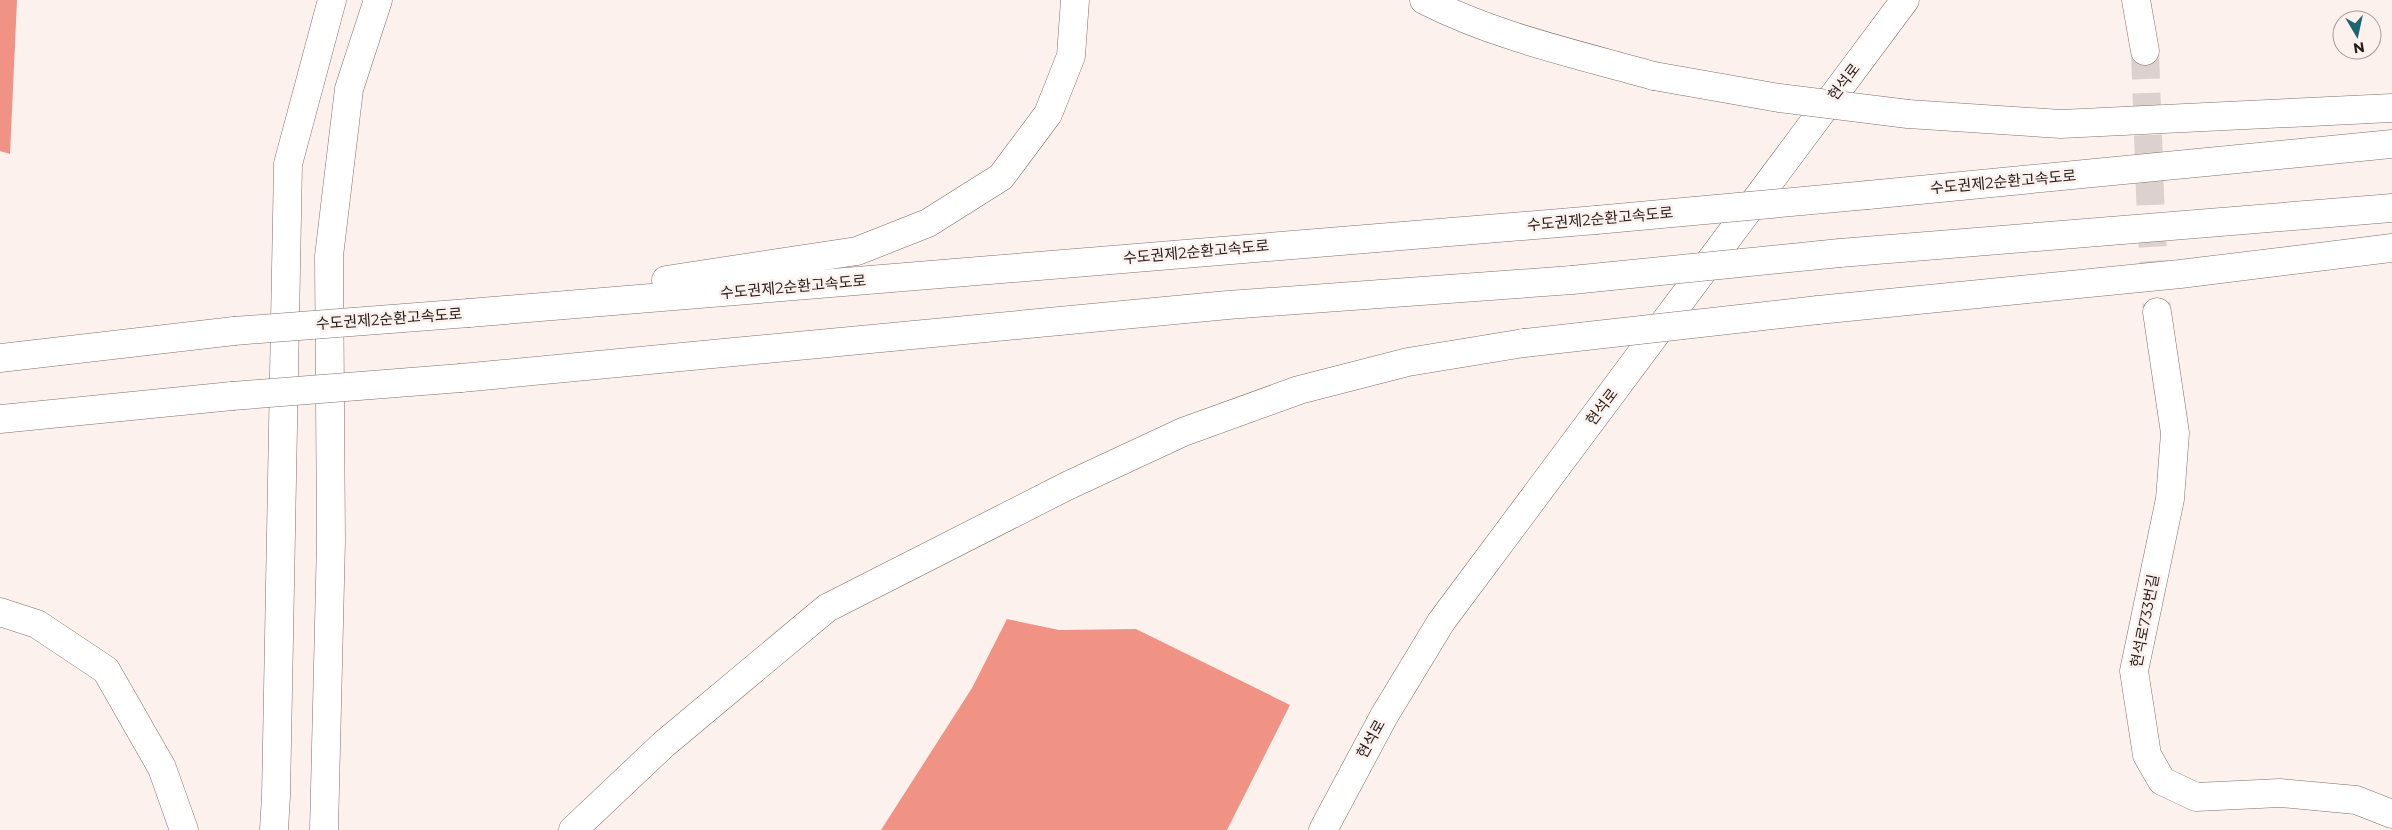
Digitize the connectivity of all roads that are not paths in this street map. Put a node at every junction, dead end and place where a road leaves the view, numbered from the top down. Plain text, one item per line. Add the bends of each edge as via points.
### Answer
1 (332, 0) edge
2 (378, 0) edge
3 (1075, 0) edge
4 (1424, 0) edge
5 (1905, 0) edge
6 (2136, 0) edge
7 (2145, 52) tunnel mouth
8 (2392, 108) edge
9 (2392, 144) edge
10 (2392, 208) edge
11 (2392, 248) edge
12 (2157, 312) tunnel mouth
13 (469, 313) junction
14 (0, 358) edge
15 (0, 419) edge
16 (0, 612) edge
17 (2392, 814) edge
18 (184, 830) edge
19 (274, 830) edge
20 (324, 830) edge
21 (573, 830) edge
22 (1324, 830) edge

1 - 19 main road via 288,164
2 - 20 main road via 349,89 329,256 331,541
3 - 13 main road via 1071,56 1048,114 1001,176 928,223 857,251 546,298
4 - 8 main road, bridge via 1529,42 1654,76 1779,98 1908,114 2060,124
5 - 22 main road, 현석로 via 1441,622 1384,716
6 - 7 main road
9 - 13 main road, 수도권제2순환고속도로, bridge via 1596,220
10 - 15 main road, bridge via 1840,253 1572,280 1228,305
11 - 21 main road, bridge via 2180,274 1524,343 1408,362 1299,390 1183,432 1040,499 827,608 664,744
12 - 17 main road, 현석로733번길 via 2175,433 2170,499 2134,671 2147,755 2162,781 2196,796 2280,793 2356,800
13 - 14 main road, 수도권제2순환고속도로, bridge via 234,331
16 - 18 main road via 37,624 106,670 162,768

